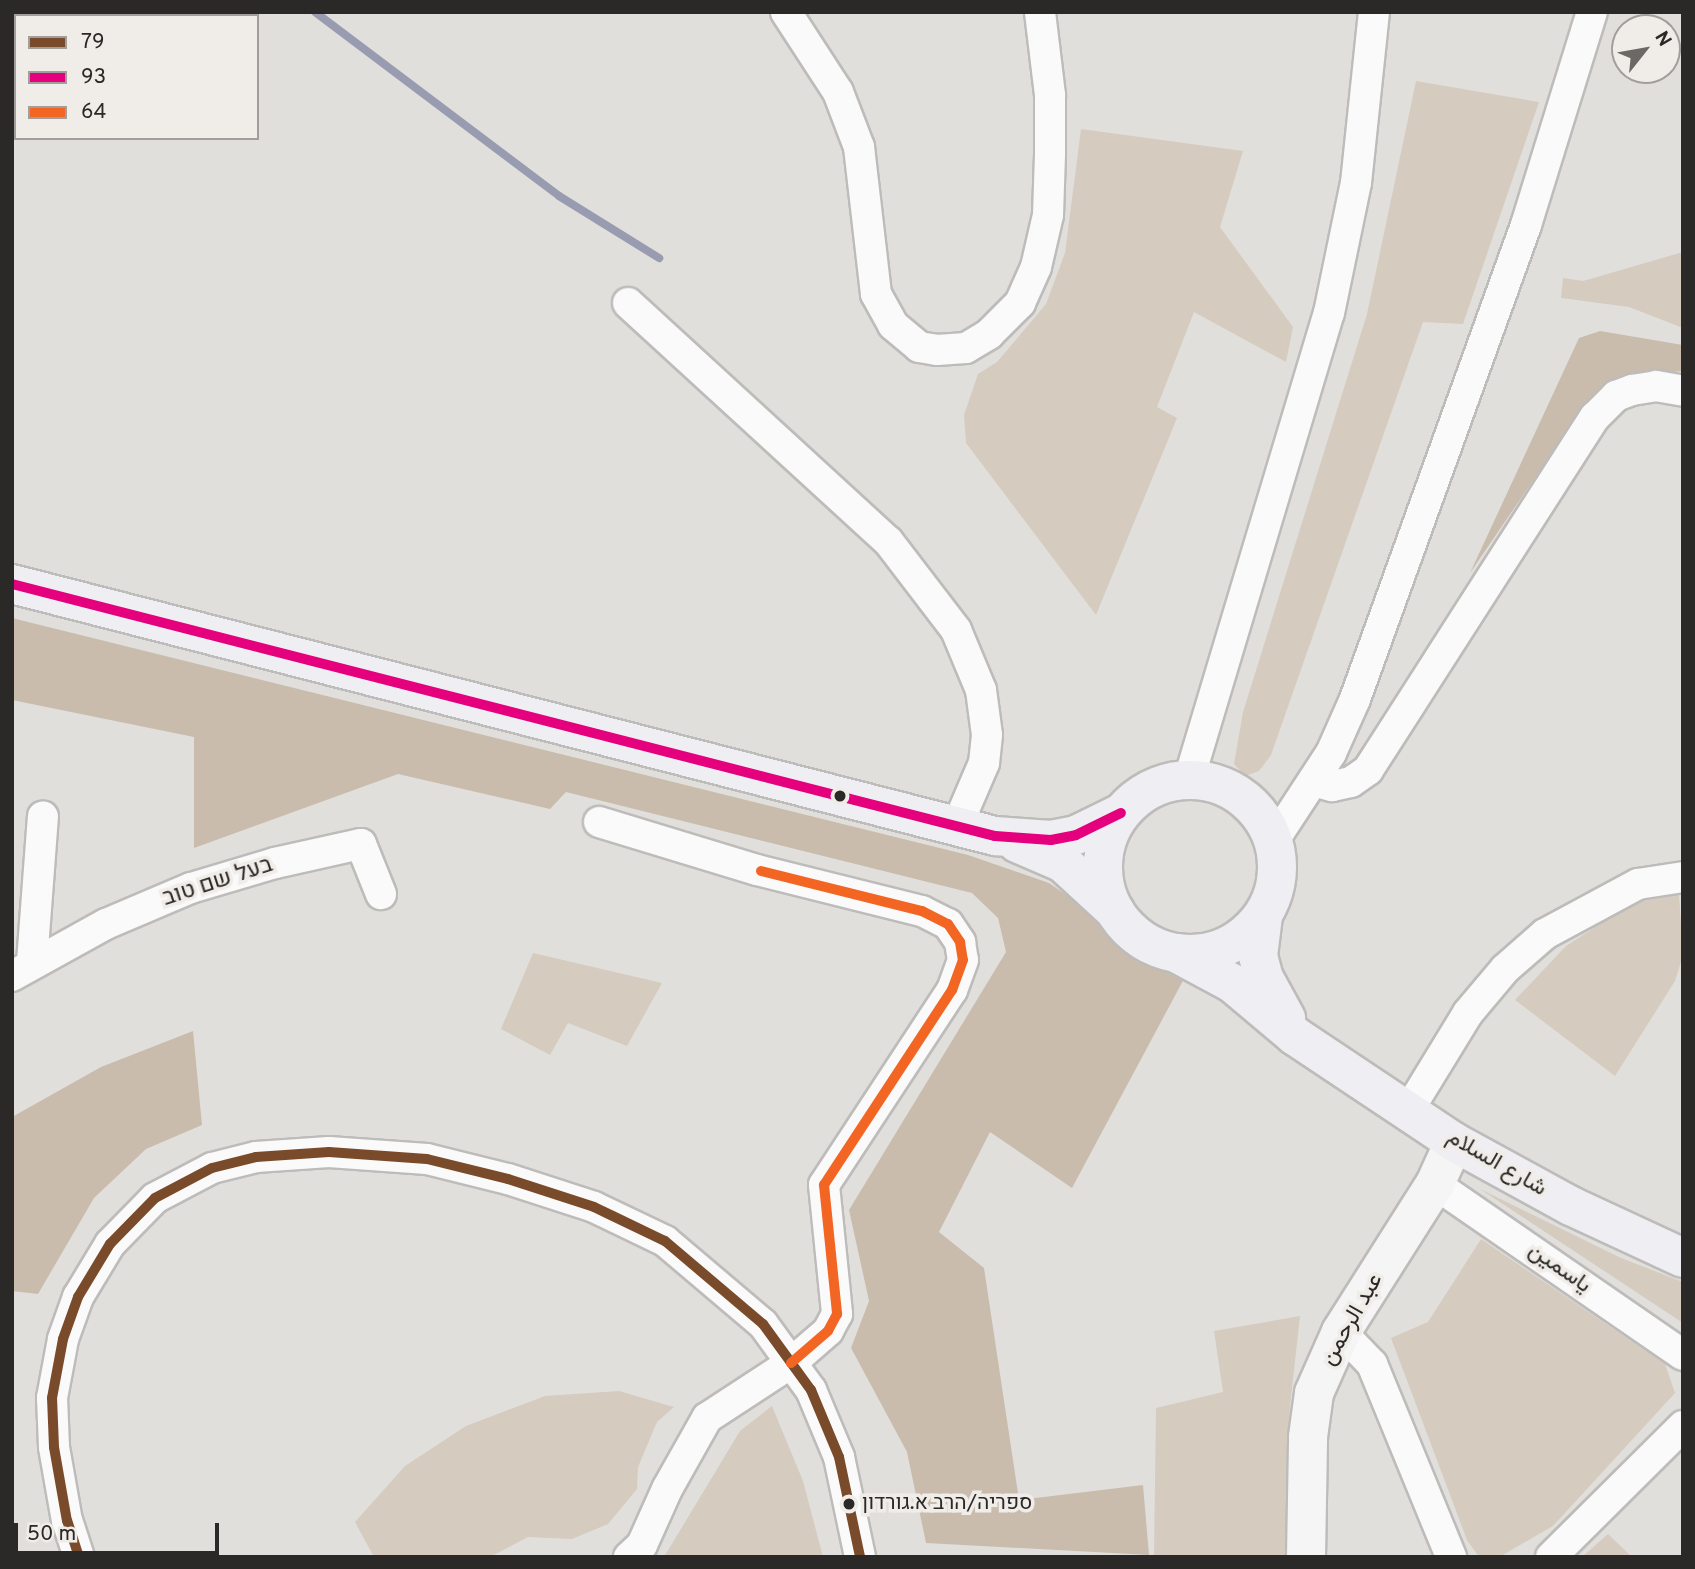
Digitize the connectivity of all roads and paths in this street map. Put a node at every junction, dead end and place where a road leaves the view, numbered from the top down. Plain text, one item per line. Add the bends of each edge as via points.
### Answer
1 (786, 12) edge
2 (1040, 12) edge
3 (1374, 12) edge
4 (1592, 12) edge
5 (628, 303) dead end
6 (1683, 391) edge
7 (12, 584) edge
8 (1189, 779) junction
9 (1314, 781) junction
10 (1121, 813) junction
11 (43, 816) dead end
12 (599, 822) dead end
13 (957, 826) junction
14 (995, 836) junction
15 (1274, 840) junction
16 (1683, 877) edge
17 (382, 894) dead end
18 (1117, 914) junction
19 (1263, 916) junction
20 (1176, 953) junction
21 (22, 969) edge
22 (1320, 1052) junction
23 (1408, 1111) junction
24 (1454, 1142) junction
25 (1435, 1184) junction
26 (1683, 1258) edge
27 (1341, 1332) junction
28 (1683, 1355) edge
29 (791, 1363) junction
30 (1683, 1426) edge
31 (79, 1557) edge
32 (629, 1557) edge
33 (860, 1557) edge
34 (1306, 1557) edge
35 (1451, 1557) edge
36 (1550, 1557) edge

1 - 2 street via 838,92 859,147 876,294 893,326 919,347 937,351 966,348 989,334 1020,303 1036,267 1048,215 1050,155 1050,95
3 - 8 street via 1356,183 1329,313
4 - 9 street via 1514,260 1355,699
5 - 13 street via 888,541 956,630 981,690 987,735 984,763
6 - 9 street via 1656,386 1632,390 1616,396 1595,417 1368,770 1351,782 1332,786
7 - 13 main road
8 - 10 main road via 1163,783 1140,795
8 - 15 main road via 1217,783 1241,796 1261,815
9 - 15 street
10 - 14 main road via 1076,835 1051,840
10 - 18 main road via 1108,836 1103,863 1106,889
11 - 21 street, בעל שם טוב
12 - 29 street via 757,870 922,911 948,924 960,942 963,960 952,990 824,1185 837,1314 828,1331
13 - 14 main road
14 - 18 main road via 1063,863
15 - 19 main road via 1276,879
16 - 23 street via 1638,884 1545,934 1505,969 1468,1013
17 - 21 street, בעל שם טוב via 361,844 191,888 106,924
18 - 20 main road via 1153,946
19 - 20 main road via 1224,948
19 - 22 main road, شارع السلام via 1257,939 1264,978 1284,1016
20 - 22 main road, شارع السلام via 1232,983
22 - 23 main road, شارع السلام
23 - 24 main road, شارع السلام
24 - 25 street, عبد الرحمن
24 - 26 main road, شارع السلام via 1571,1206
25 - 27 street, عبد الرحمن
25 - 28 street, ياسمين
27 - 34 street, عبد الرحمن via 1310,1413
27 - 35 street via 1372,1364
29 - 31 street via 763,1324 719,1282 665,1241 594,1207 427,1159 329,1152 256,1157 212,1168 136,1213 110,1244 78,1297 63,1339 52,1398 54,1447
29 - 32 street via 707,1418 642,1545
29 - 33 street via 811,1390 839,1457
30 - 36 street

